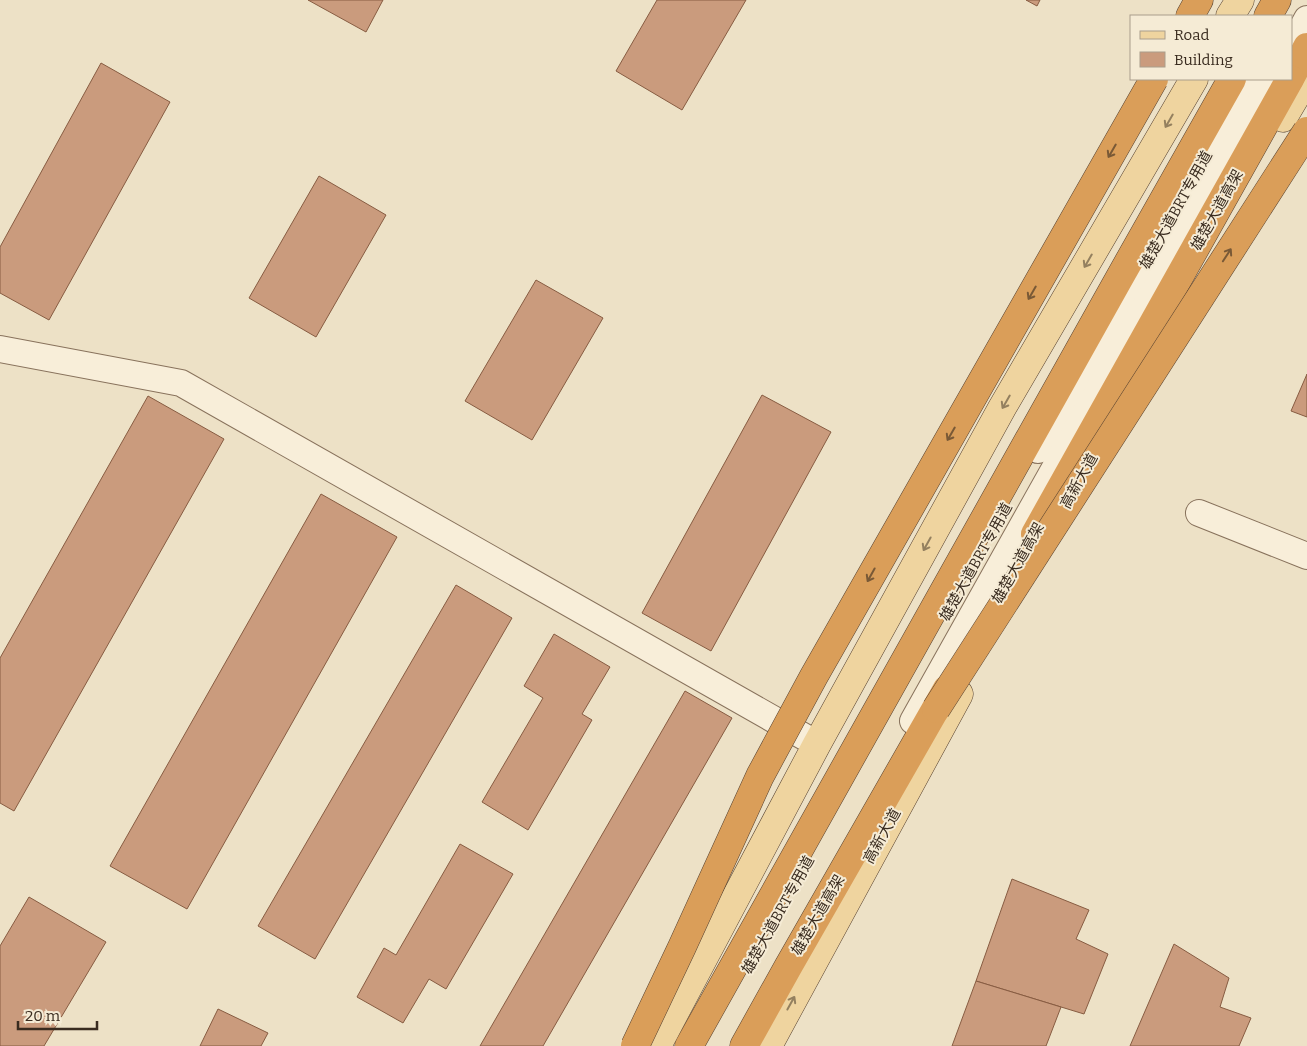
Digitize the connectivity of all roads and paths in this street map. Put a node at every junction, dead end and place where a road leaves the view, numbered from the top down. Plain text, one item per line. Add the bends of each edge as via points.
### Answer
1 (1199, 0) edge
2 (1240, 0) edge
3 (1262, 0) edge
4 (1277, 0) edge
5 (1291, 0) edge
6 (1191, 15) edge
7 (1231, 15) edge
8 (1254, 15) edge
9 (1269, 15) edge
10 (1283, 15) edge
11 (1307, 19) edge
12 (1292, 46) edge
13 (1307, 47) edge
14 (1292, 74) edge
15 (1307, 77) edge
16 (1153, 80) edge
17 (1193, 80) edge
18 (1221, 80) edge
19 (1231, 80) edge
20 (1247, 80) edge
21 (1272, 80) edge
22 (1289, 80) edge
23 (1307, 131) edge
24 (1120, 278) junction
25 (0, 348) edge
26 (1199, 513) dead end
27 (1307, 556) edge
28 (936, 709) junction
29 (817, 744) junction
30 (635, 1046) edge
31 (657, 1046) edge
32 (689, 1046) edge
33 (705, 1046) edge
34 (730, 1046) edge
35 (744, 1046) edge
36 (768, 1046) edge

1 - 6 highway
2 - 7 main road
3 - 8 highway
4 - 9 highway
5 - 10 street
11 - 12 street
13 - 14 highway, 雄楚大道高架
36 -> 15 main road, 高新大道 via 947,716
16 -> 30 highway, bridge via 805,692 760,776
17 -> 29 main road via 1002,408
18 - 24 highway
19 - 24 highway
20 - 33 street, 雄楚大道BRT专用道
21 - 34 street, 雄楚大道BRT专用道
22 - 28 highway, 雄楚大道高架, bridge
28 -> 23 highway, bridge
24 - 32 highway
25 - 29 street via 181,383
26 - 27 street
28 - 35 highway, 雄楚大道高架
29 - 31 main road

